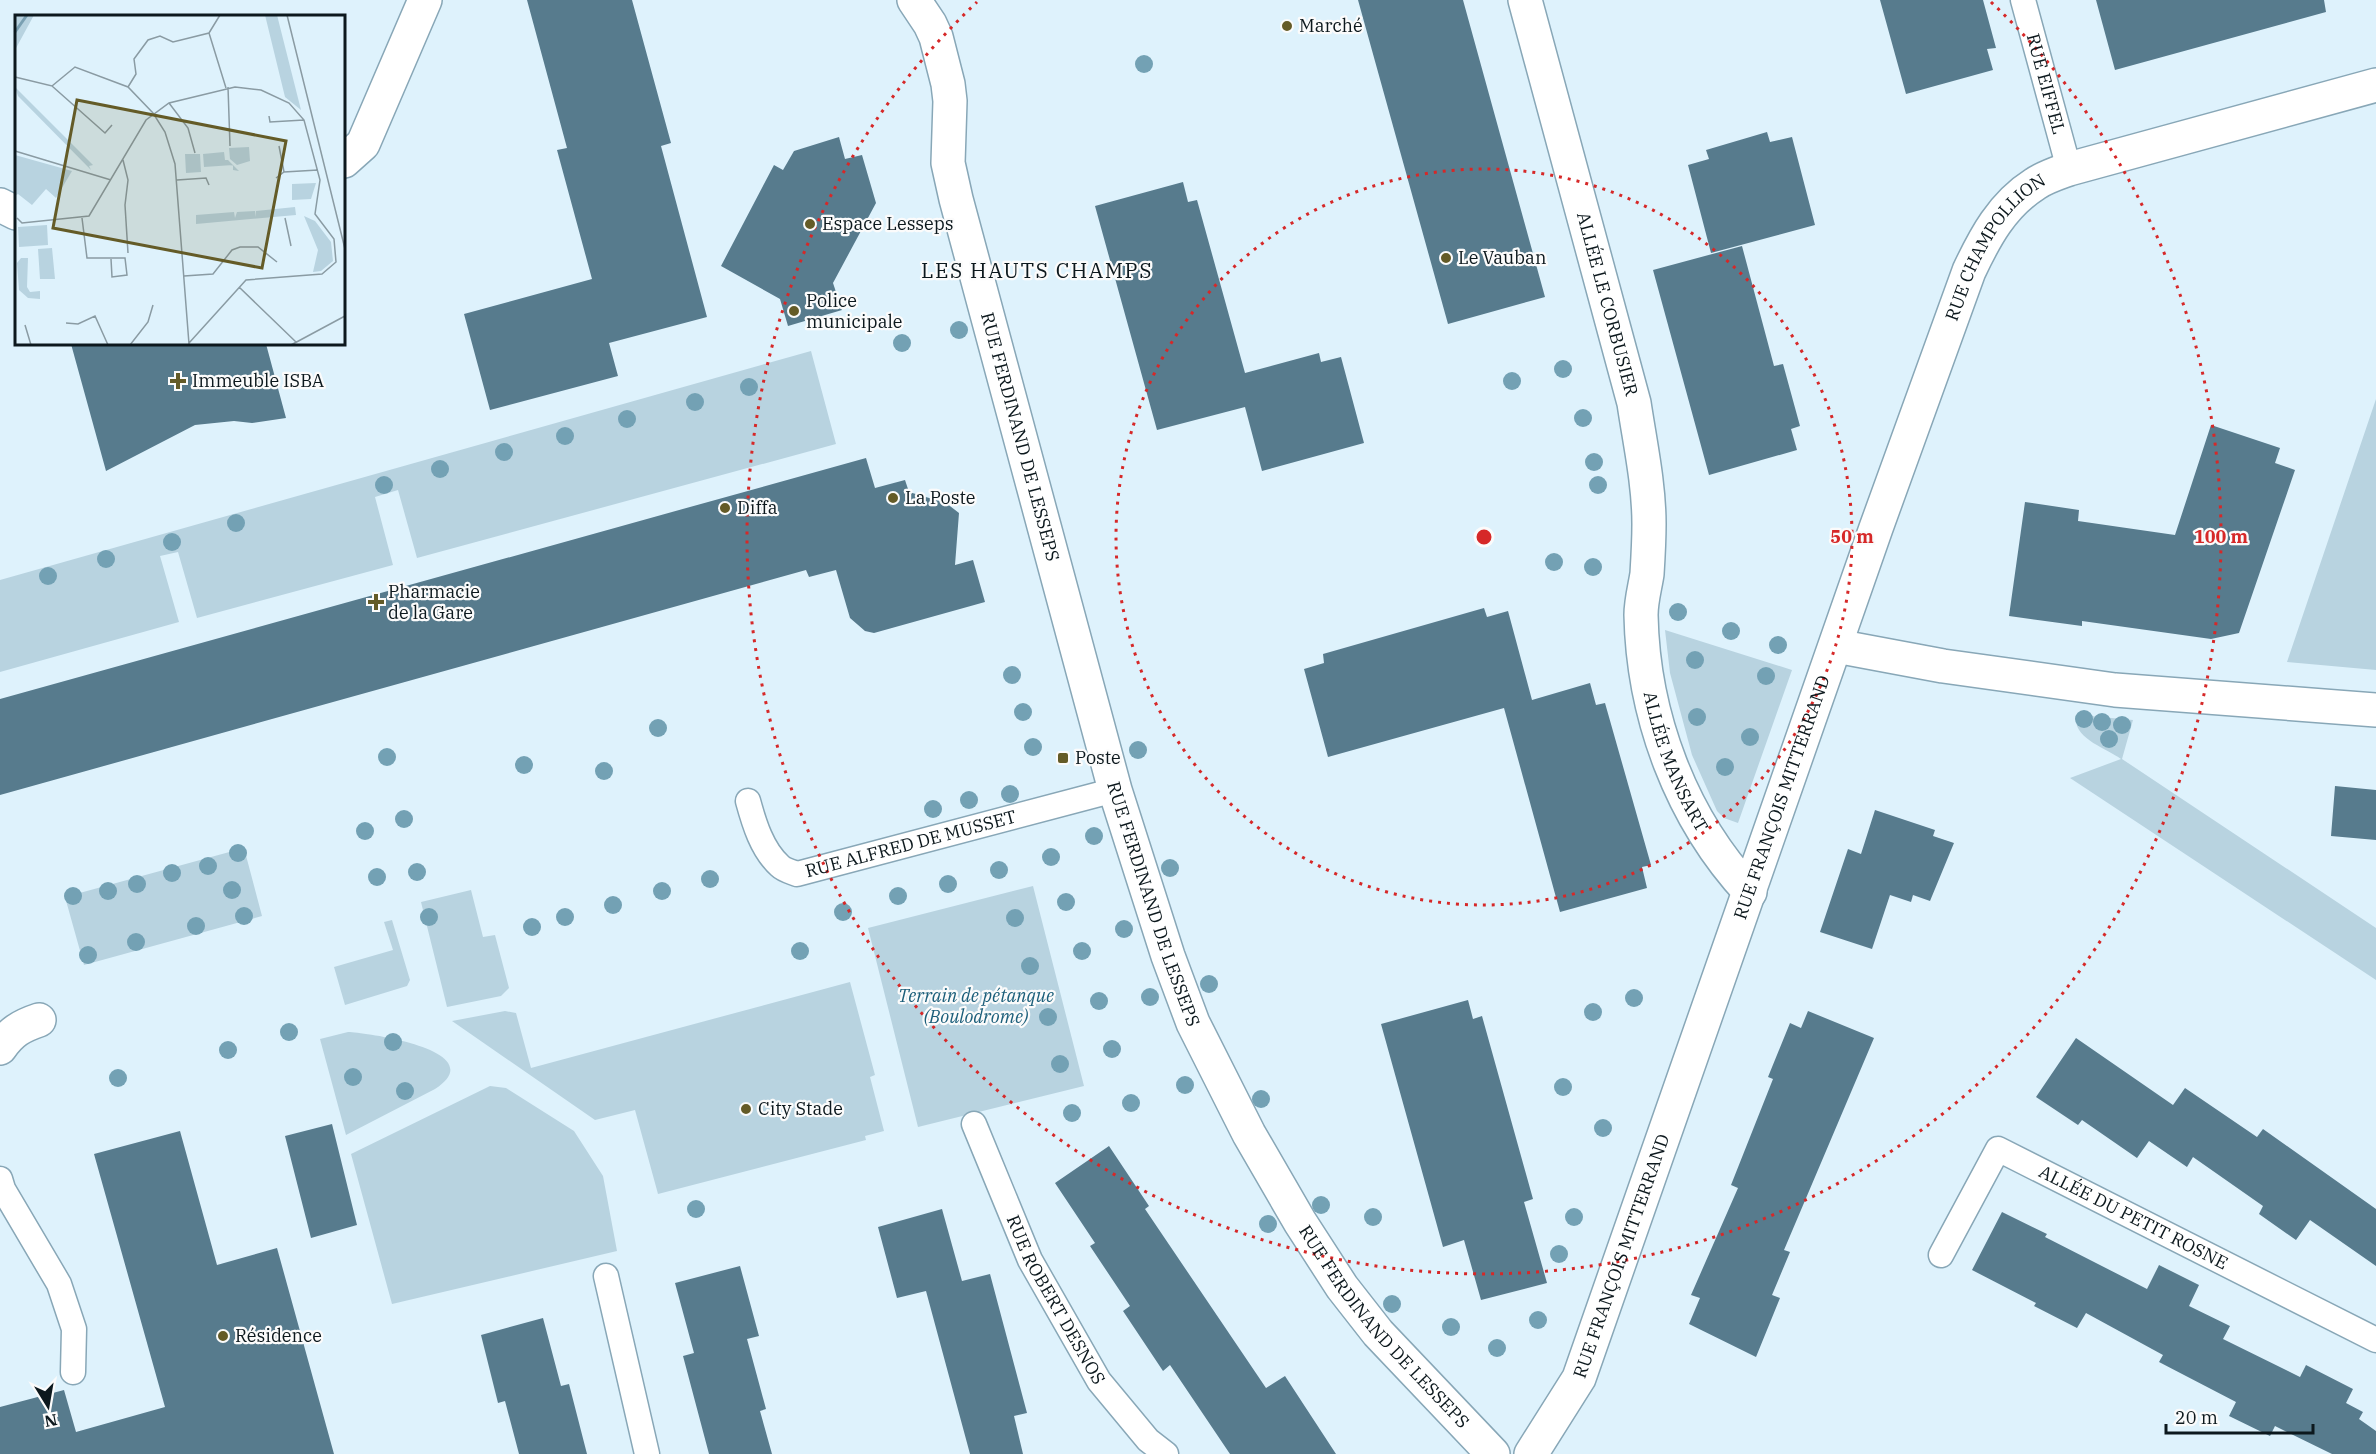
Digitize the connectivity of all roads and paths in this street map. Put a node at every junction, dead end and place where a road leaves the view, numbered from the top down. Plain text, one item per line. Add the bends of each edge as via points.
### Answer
1 (425, 0) edge
2 (914, 0) edge
3 (1525, 0) edge
4 (2023, 0) edge
5 (2376, 85) edge
6 (345, 160) edge
7 (2069, 169) junction
8 (0, 205) edge
9 (15, 212) edge
10 (1641, 613) joint
11 (1836, 646) junction
12 (2376, 710) edge
13 (1115, 790) junction
14 (747, 801) dead end
15 (1750, 892) junction
16 (39, 1020) dead end
17 (0, 1048) edge
18 (974, 1124) dead end
19 (0, 1179) edge
20 (1941, 1255) dead end
21 (606, 1276) dead end
22 (2376, 1341) edge
23 (73, 1372) dead end
24 (647, 1454) edge
25 (1166, 1454) edge
26 (1493, 1454) edge
27 (1531, 1454) edge

1 - 6 street via 363,144
2 - 13 street, RUE FERDINAND DE LESSEPS via 930,24 943,60 950,101 948,163 956,199
3 - 10 street, ALLÉE LE CORBUSIER via 1634,403 1649,523
4 - 7 lane, RUE EIFFEL
5 - 7 street, RUE CHAMPOLLION
7 - 11 street, RUE CHAMPOLLION via 2036,184 2004,210 1986,234 1969,271
8 - 9 street
10 - 15 street, ALLÉE MANSART via 1649,686 1671,769 1695,818 1727,868
11 - 12 street via 1954,668 2115,690
11 - 15 street, RUE FRANÇOIS MITTERRAND
13 - 14 lane, RUE ALFRED DE MUSSET via 797,874 781,867 766,847
13 - 26 street, RUE FERDINAND DE LESSEPS via 1193,1023 1289,1204 1342,1287 1378,1333
15 - 27 street, RUE FRANÇOIS MITTERRAND via 1579,1378
16 - 17 street via 20,1027
18 - 25 lane, RUE ROBERT DESNOS via 1030,1260 1099,1382 1148,1440
19 - 23 lane via 59,1284 74,1329
20 - 22 lane, ALLÉE DU PETIT ROSNE via 1998,1149
21 - 24 lane

